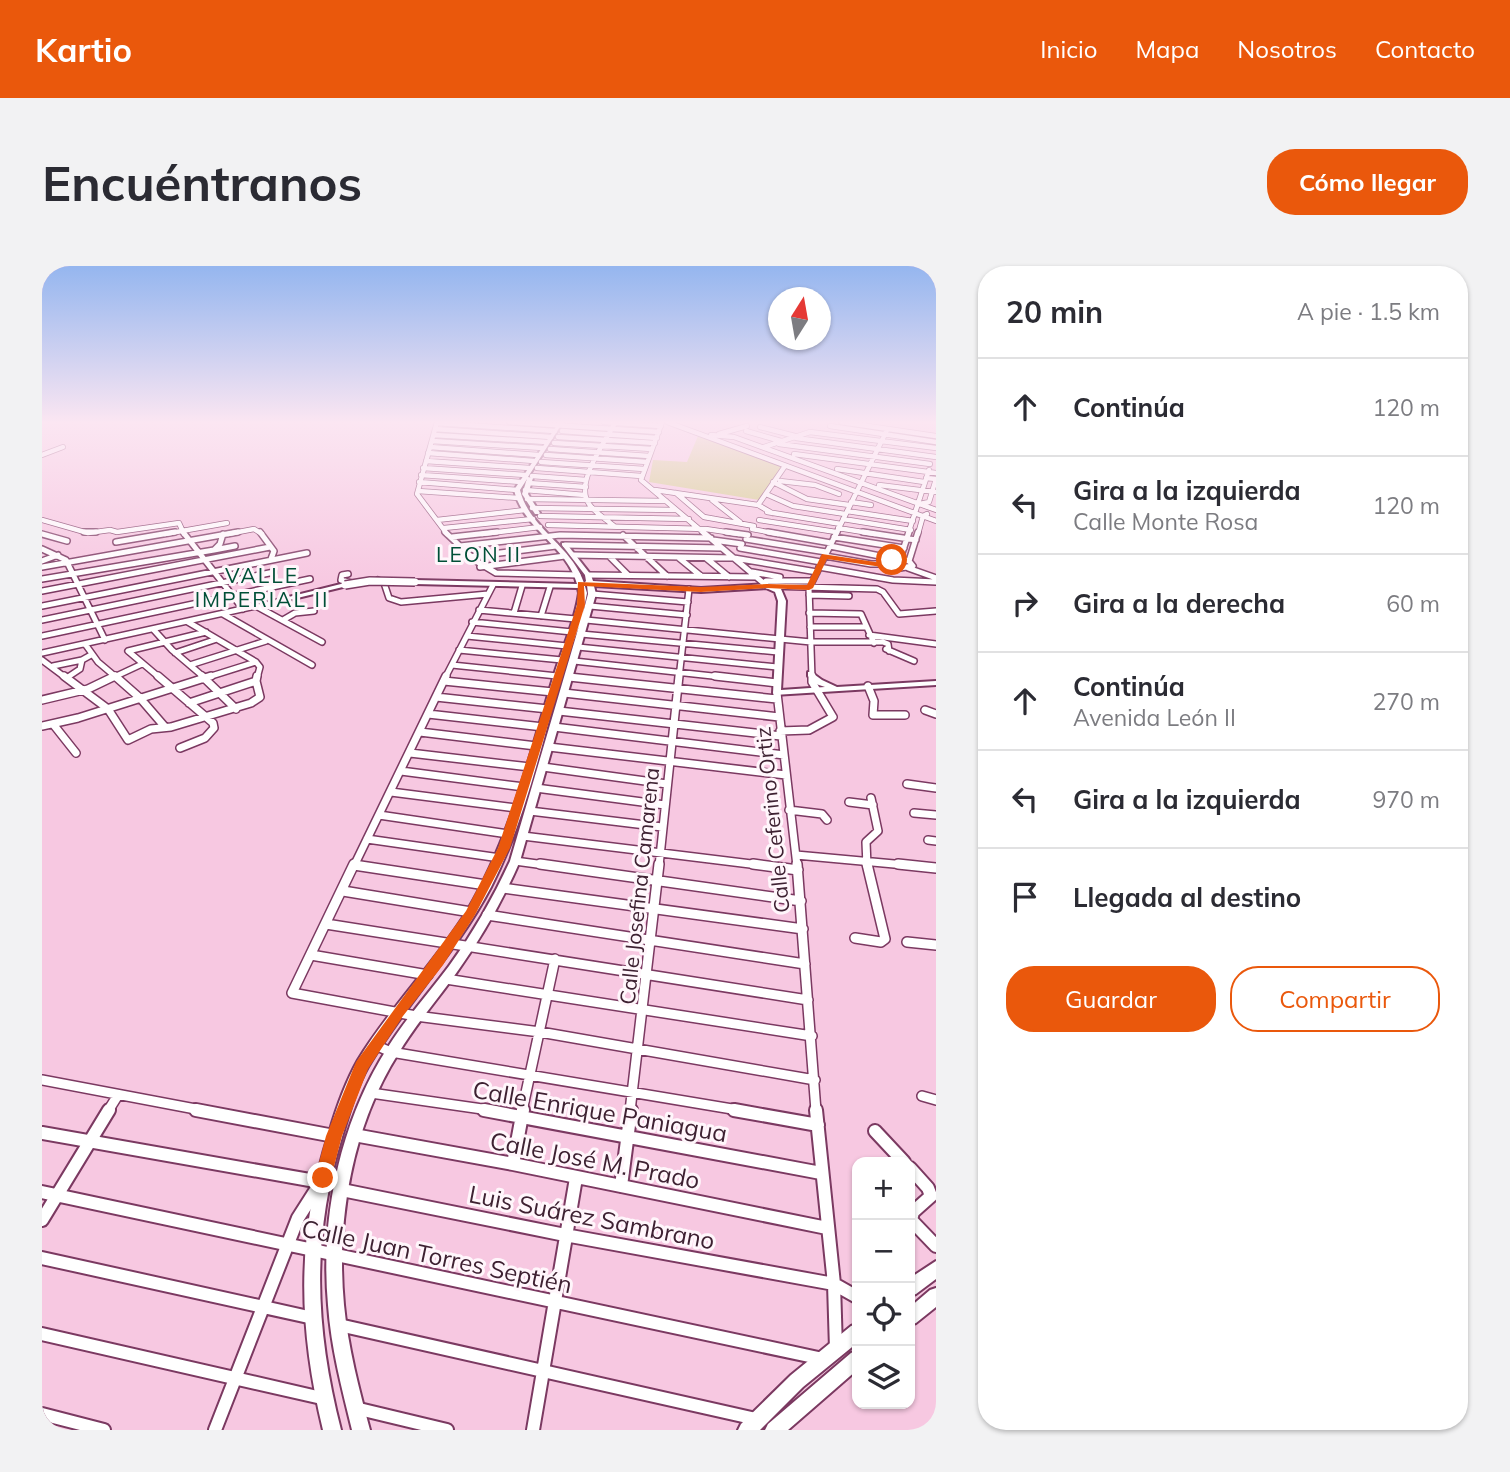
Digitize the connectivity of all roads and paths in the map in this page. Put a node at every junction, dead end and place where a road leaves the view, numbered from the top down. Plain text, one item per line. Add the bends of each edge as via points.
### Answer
1 (421, 476) edge
2 (442, 476) edge
3 (514, 476) edge
4 (564, 476) edge
5 (587, 476) edge
6 (641, 476) edge
7 (777, 476) edge
8 (796, 476) edge
9 (845, 476) edge
10 (864, 476) edge
11 (906, 476) edge
12 (919, 476) edge
13 (929, 476) edge
14 (468, 478) junction
15 (926, 478) junction
16 (543, 480) edge
17 (586, 480) junction
18 (936, 480) edge
19 (780, 481) dead end
20 (419, 482) junction
21 (773, 482) junction
22 (861, 482) junction
23 (465, 486) junction
24 (586, 487) junction
25 (652, 489) junction
26 (418, 491) junction
27 (921, 492) junction
28 (934, 492) edge
29 (676, 493) junction
30 (462, 494) junction
31 (766, 494) junction
32 (586, 498) junction
33 (709, 498) junction
34 (666, 501) junction
35 (919, 503) junction
36 (928, 503) junction
37 (936, 503) edge
38 (744, 504) junction
39 (758, 505) junction
40 (871, 505) dead end
41 (885, 508) dead end
42 (595, 509) junction
43 (676, 510) junction
44 (753, 510) junction
45 (936, 510) edge
46 (912, 512) junction
47 (772, 513) junction
48 (923, 516) junction
49 (604, 517) junction
50 (689, 519) junction
51 (843, 519) junction
52 (42, 520) edge
53 (436, 520) junction
54 (913, 521) junction
55 (936, 521) edge
56 (227, 523) dead end
57 (742, 524) junction
58 (162, 525) junction
59 (755, 525) junction
60 (614, 526) junction
61 (65, 527) junction
62 (444, 528) junction
63 (699, 528) junction
64 (911, 530) junction
65 (183, 531) junction
66 (117, 532) junction
67 (167, 533) junction
68 (223, 534) junction
69 (43, 535) edge
70 (624, 536) junction
71 (452, 537) junction
72 (712, 539) junction
73 (908, 539) junction
74 (187, 540) junction
75 (916, 540) junction
76 (67, 541) dead end
77 (116, 542) junction
78 (744, 542) junction
79 (235, 546) dead end
80 (460, 546) junction
81 (634, 546) junction
82 (270, 547) junction
83 (721, 548) junction
84 (904, 548) junction
85 (42, 549) edge
86 (214, 550) junction
87 (120, 552) junction
88 (198, 553) junction
89 (307, 553) dead end
90 (825, 554) junction
91 (58, 555) junction
92 (609, 556) junction
93 (732, 556) junction
94 (468, 557) junction
95 (646, 557) junction
96 (679, 558) junction
97 (706, 558) junction
98 (271, 559) junction
99 (534, 560) junction
100 (42, 561) edge
101 (204, 561) junction
102 (895, 561) junction
103 (68, 562) junction
104 (125, 564) junction
105 (910, 565) junction
106 (239, 566) junction
107 (42, 567) edge
108 (480, 567) junction
109 (819, 567) junction
110 (214, 572) junction
111 (274, 572) dead end
112 (752, 572) junction
113 (72, 574) junction
114 (348, 574) dead end
115 (541, 574) junction
116 (133, 575) junction
117 (628, 575) junction
118 (667, 576) junction
119 (701, 576) junction
120 (729, 577) junction
121 (936, 578) edge
122 (42, 579) edge
123 (310, 579) dead end
124 (762, 581) junction
125 (798, 581) junction
126 (223, 582) junction
127 (79, 585) junction
128 (493, 585) junction
129 (141, 586) junction
130 (522, 586) junction
131 (586, 586) junction
132 (550, 587) junction
133 (810, 588) junction
134 (689, 589) junction
135 (42, 592) edge
136 (488, 594) junction
137 (232, 596) junction
138 (849, 596) dead end
139 (85, 597) junction
140 (142, 600) junction
141 (688, 602) junction
142 (42, 606) edge
143 (243, 609) junction
144 (260, 609) junction
145 (92, 610) junction
146 (479, 610) junction
147 (314, 611) dead end
148 (936, 611) edge
149 (153, 613) junction
150 (514, 613) junction
151 (809, 613) junction
152 (223, 614) junction
153 (289, 615) junction
154 (541, 615) junction
155 (687, 615) junction
156 (581, 619) junction
157 (42, 620) edge
158 (283, 620) junction
159 (188, 622) junction
160 (472, 622) junction
161 (97, 624) junction
162 (161, 627) junction
163 (810, 627) junction
164 (865, 627) junction
165 (153, 629) junction
166 (685, 629) junction
167 (206, 632) junction
168 (576, 633) junction
169 (869, 635) junction
170 (42, 636) edge
171 (467, 636) junction
172 (778, 638) junction
173 (217, 639) junction
174 (105, 640) junction
175 (266, 641) junction
176 (162, 642) junction
177 (322, 642) dead end
178 (811, 642) junction
179 (873, 642) junction
180 (85, 643) junction
181 (684, 644) junction
182 (936, 644) edge
183 (572, 646) junction
184 (460, 650) junction
185 (237, 651) junction
186 (46, 652) edge
187 (778, 652) junction
188 (174, 653) junction
189 (91, 655) junction
190 (682, 657) junction
191 (42, 660) edge
192 (82, 660) junction
193 (914, 661) dead end
194 (256, 662) junction
195 (142, 664) junction
196 (190, 665) junction
197 (312, 665) dead end
198 (452, 665) junction
199 (54, 666) junction
200 (566, 667) junction
201 (777, 667) junction
202 (680, 672) junction
203 (811, 674) junction
204 (114, 677) junction
205 (207, 678) junction
206 (71, 679) junction
207 (256, 681) junction
208 (444, 681) junction
209 (936, 682) edge
210 (868, 686) junction
211 (678, 688) junction
212 (172, 689) junction
213 (840, 689) junction
214 (85, 690) junction
215 (816, 691) junction
216 (223, 692) junction
217 (777, 692) junction
218 (558, 693) junction
219 (436, 697) junction
220 (140, 698) junction
221 (42, 700) edge
222 (189, 703) junction
223 (677, 706) junction
224 (108, 709) junction
225 (236, 709) junction
226 (554, 710) junction
227 (925, 710) dead end
228 (428, 714) junction
229 (936, 714) edge
230 (905, 715) dead end
231 (779, 717) junction
232 (204, 718) junction
233 (53, 723) junction
234 (674, 723) junction
235 (42, 726) edge
236 (165, 727) junction
237 (548, 727) junction
238 (420, 732) junction
239 (781, 734) junction
240 (672, 742) junction
241 (542, 747) junction
242 (180, 748) dead end
243 (76, 752) dead end
244 (410, 753) junction
245 (784, 755) junction
246 (669, 762) junction
247 (537, 767) junction
248 (401, 771) junction
249 (786, 775) junction
250 (667, 784) junction
251 (907, 785) dead end
252 (530, 788) junction
253 (936, 788) edge
254 (391, 792) junction
255 (849, 802) dead end
256 (665, 805) junction
257 (516, 808) junction
258 (789, 810) junction
259 (530, 811) junction
260 (914, 813) dead end
261 (379, 815) junction
262 (936, 815) edge
263 (827, 820) dead end
264 (662, 827) junction
265 (508, 834) junction
266 (523, 836) junction
267 (368, 839) junction
268 (659, 852) junction
269 (796, 855) junction
270 (499, 858) junction
271 (515, 861) junction
272 (866, 862) junction
273 (354, 865) junction
274 (936, 868) edge
275 (797, 870) junction
276 (656, 880) junction
277 (486, 885) junction
278 (503, 888) junction
279 (343, 891) junction
280 (801, 901) junction
281 (653, 908) junction
282 (471, 912) junction
283 (487, 915) junction
284 (326, 924) junction
285 (803, 929) junction
286 (855, 938) dead end
287 (650, 939) junction
288 (451, 942) junction
289 (907, 942) dead end
290 (469, 945) junction
291 (936, 945) edge
292 (311, 955) junction
293 (555, 959) junction
294 (805, 964) junction
295 (646, 973) junction
296 (428, 975) junction
297 (446, 979) junction
298 (548, 995) junction
299 (808, 1000) junction
300 (643, 1010) junction
301 (398, 1013) junction
302 (416, 1016) junction
303 (540, 1032) junction
304 (811, 1036) junction
305 (375, 1045) junction
306 (638, 1051) junction
307 (391, 1052) junction
308 (529, 1074) junction
309 (42, 1080) edge
310 (815, 1080) junction
311 (633, 1091) junction
312 (371, 1093) junction
313 (118, 1095) junction
314 (922, 1096) dead end
315 (936, 1100) edge
316 (521, 1115) junction
317 (818, 1125) junction
318 (875, 1131) dead end
319 (42, 1133) edge
320 (354, 1135) junction
321 (334, 1136) junction
322 (627, 1138) junction
323 (90, 1142) junction
324 (899, 1157) edge
325 (513, 1164) junction
326 (821, 1173) junction
327 (915, 1174) edge
328 (576, 1178) junction
329 (321, 1182) junction
330 (621, 1186) junction
331 (342, 1190) junction
332 (42, 1192) edge
333 (57, 1195) junction
334 (915, 1210) edge
335 (42, 1220) edge
336 (911, 1220) edge
337 (827, 1228) junction
338 (565, 1235) junction
339 (286, 1245) junction
340 (936, 1247) edge
341 (311, 1251) junction
342 (335, 1256) junction
343 (42, 1258) edge
344 (936, 1269) edge
345 (834, 1284) junction
346 (915, 1284) edge
347 (852, 1294) edge
348 (936, 1296) edge
349 (556, 1302) junction
350 (263, 1308) junction
351 (915, 1313) edge
352 (313, 1318) junction
353 (339, 1325) junction
354 (42, 1334) edge
355 (852, 1336) edge
356 (829, 1355) junction
357 (852, 1363) edge
358 (544, 1371) junction
359 (236, 1377) junction
360 (326, 1399) junction
361 (355, 1408) junction
362 (42, 1414) edge
363 (752, 1424) edge
364 (104, 1430) edge
365 (215, 1430) edge
366 (332, 1430) edge
367 (361, 1430) edge
368 (447, 1430) edge
369 (534, 1430) edge
370 (774, 1430) edge

1 - 20 street
2 - 14 street
3 - 16 street
4 - 16 street
5 - 17 street
6 - 25 street, Calle Ceferino Ortiz
7 - 21 street
8 - 51 street
9 - 22 street
10 - 22 street
11 - 15 street
12 - 15 street
13 - 15 street
14 - 16 street
14 - 23 street
15 - 18 street
15 - 27 street
16 - 17 street
16 - 23 street
16 - 24 street
16 - 30 street
16 - 32 street
16 - 42 street
16 - 49 street
16 - 53 street
16 - 60 street
16 - 62 street
16 - 70 street
16 - 71 street
16 - 80 street
16 - 81 street
16 - 92 street
16 - 94 street
16 - 99 street
16 - 131 street
17 - 24 street
18 - 28 street
19 - 51 street via 839,494
20 - 23 street
20 - 26 street
21 - 31 street
21 - 51 street
22 - 27 street
22 - 35 street
22 - 51 street
23 - 30 street
24 - 32 street
25 - 29 street
25 - 34 street, Calle Ceferino Ortiz
26 - 30 street
26 - 53 street
27 - 28 street
27 - 35 street
28 - 36 street
29 - 33 street
29 - 57 street via 704,517
31 - 39 street
31 - 51 street
32 - 34 street
32 - 42 street
33 - 38 street
33 - 57 street
34 - 43 street, Calle Ceferino Ortiz
35 - 36 street
35 - 45 street
35 - 46 street
36 - 37 street
38 - 39 street
38 - 44 street
39 - 47 street
40 - 51 street
41 - 46 street
42 - 43 street
42 - 49 street
43 - 50 street, Calle Ceferino Ortiz
44 - 47 street
44 - 59 street via 760,515
45 - 48 street
46 - 48 street
46 - 51 street
46 - 54 street
47 - 51 street
48 - 55 street
48 - 75 street
49 - 50 street
49 - 60 street
50 - 63 street, Calle Ceferino Ortiz
51 - 54 street
51 - 59 street
51 - 59 street
51 - 64 street
51 - 73 street
51 - 84 street
51 - 90 street
51 - 102 street
52 - 61 street
53 - 62 street
54 - 64 street
56 - 65 street
57 - 59 street
58 - 65 street via 179,523
58 - 66 street
58 - 67 street
59 - 78 street
60 - 63 street
60 - 70 street
61 - 66 street via 88,533
61 - 69 street
62 - 71 street
63 - 72 street, Calle Ceferino Ortiz
63 - 78 street
64 - 73 street
65 - 67 street
65 - 74 street
66 - 77 street via 112,536
67 - 77 street
68 - 74 street
68 - 82 street via 256,529
68 - 86 street
69 - 76 street
70 - 72 street
70 - 81 street
71 - 80 street
72 - 78 street
72 - 83 street, Calle Ceferino Ortiz
73 - 75 street
73 - 84 street
74 - 87 street
74 - 88 street
75 - 105 street
77 - 87 street
78 - 90 street
78 - 93 street
78 - 109 street
79 - 86 street
80 - 94 street
81 - 83 street
81 - 95 street
82 - 98 street
82 - 101 street
83 - 93 street, Calle Ceferino Ortiz
84 - 102 street
85 - 91 street
86 - 88 street
87 - 103 street
87 - 104 street
88 - 101 street
88 - 104 street
89 - 98 street
90 - 102 street via 871,564
90 - 109 street
91 - 100 street
91 - 103 street
92 - 95 street
92 - 117 street
93 - 97 street
93 - 109 street
93 - 112 street, Calle Ceferino Ortiz
94 - 108 street
95 - 96 street
95 - 118 street
96 - 97 street
96 - 119 street
97 - 120 street
98 - 106 street
99 - 108 street
99 - 115 street
101 - 110 street
101 - 116 street
102 - 105 street
102 - 105 street
103 - 107 street
103 - 113 street
104 - 113 street
104 - 116 street
105 - 121 street
106 - 110 street
106 - 126 street
108 - 115 street via 501,573
109 - 121 street via 901,581
109 - 133 street
110 - 126 street
110 - 129 street
111 - 126 street
112 - 124 street, Calle Ceferino Ortiz
112 - 125 street
113 - 122 street
113 - 127 street
114 - 136 street, bridge via 341,580 380,580 388,597 401,602
115 - 131 street
116 - 127 street
116 - 129 street
117 - 118 street
117 - 131 street
118 - 119 street
119 - 120 street
120 - 124 street
123 - 137 street
124 - 125 street
124 - 133 street
124 - 134 street
124 - 172 street, Calle Ceferino Ortiz via 782,597
125 - 133 street
126 - 137 street
126 - 140 street
127 - 135 street
127 - 139 street
128 - 130 street
128 - 136 street
128 - 144 street, bridge via 370,582
129 - 139 street
129 - 140 street
130 - 132 street
130 - 150 street
131 - 132 street
131 - 134 street
131 - 141 street
131 - 155 street
131 - 156 street
131 - 156 street
132 - 154 street
133 - 138 street
133 - 148 street via 880,589 903,615
133 - 151 street
134 - 141 street, Calle Josefina Camarena
136 - 146 street
137 - 143 street
137 - 149 street
139 - 142 street
139 - 145 street
140 - 145 street
140 - 149 street
141 - 155 street, Calle Josefina Camarena
143 - 144 street
143 - 152 street
144 - 153 street
144 - 158 street
145 - 157 street
145 - 161 street
146 - 150 street
146 - 160 street
147 - 153 street
149 - 161 street
149 - 162 street
150 - 154 street
151 - 163 street
151 - 164 street via 861,614
152 - 159 street
152 - 175 street
153 - 158 street
154 - 156 street
155 - 166 street, Calle Josefina Camarena
156 - 166 street
156 - 168 street
158 - 177 street
159 - 162 street
159 - 167 street
160 - 168 street
160 - 171 street
161 - 170 street
161 - 174 street
162 - 165 street
163 - 164 street
163 - 178 street
164 - 169 street
165 - 174 street
165 - 176 street
166 - 172 street
166 - 181 street, Calle Josefina Camarena
167 - 173 street
167 - 176 street
168 - 181 street
168 - 183 street
169 - 179 street
169 - 182 street
170 - 186 street
171 - 183 street
171 - 184 street
172 - 178 street
172 - 187 street, Calle Ceferino Ortiz
173 - 185 street
173 - 188 street
174 - 180 street
175 - 185 street
175 - 197 street
176 - 188 street
176 - 195 street via 129,649
178 - 179 street
178 - 203 street
179 - 193 street
180 - 186 street
180 - 189 street
181 - 187 street
181 - 190 street, Calle Josefina Camarena
183 - 190 street
183 - 200 street
184 - 198 street
184 - 200 street
185 - 194 street
185 - 196 street
187 - 201 street, Calle Ceferino Ortiz
188 - 196 street
189 - 192 street
189 - 204 street
190 - 201 street
190 - 202 street, Calle Josefina Camarena
191 - 199 street
192 - 199 street
192 - 206 street via 82,672
194 - 205 street
194 - 207 street via 260,667
195 - 204 street
195 - 212 street
196 - 205 street
198 - 200 street
198 - 208 street
199 - 206 street
200 - 202 street
200 - 211 street
200 - 218 street
201 - 217 street, Calle Ceferino Ortiz
202 - 211 street, Calle Josefina Camarena
202 - 217 street
203 - 213 street
203 - 215 street
204 - 214 street
204 - 220 street
205 - 212 street
205 - 216 street
206 - 214 street
207 - 216 street
207 - 225 street via 259,699
208 - 218 street
208 - 219 street
209 - 210 street
210 - 213 street
210 - 230 street via 873,715
211 - 217 street
211 - 223 street, Calle Josefina Camarena
212 - 220 street
212 - 222 street
213 - 215 street
214 - 221 street
214 - 224 street
215 - 217 street
215 - 239 street via 833,717 809,730
216 - 222 street
216 - 225 street
217 - 231 street, Calle Ceferino Ortiz
218 - 223 street
218 - 226 street
219 - 226 street
219 - 228 street
220 - 224 street
220 - 236 street
222 - 232 street
223 - 231 street
223 - 234 street, Calle Josefina Camarena
224 - 233 street
224 - 236 street via 126,739
225 - 232 street
226 - 234 street
226 - 237 street
227 - 229 street
228 - 237 street
228 - 238 street
231 - 239 street, Calle Ceferino Ortiz
232 - 236 street
232 - 242 street via 214,728 205,738
233 - 235 street
233 - 243 street
234 - 239 street
234 - 240 street, Calle Josefina Camarena
237 - 240 street
237 - 241 street
238 - 241 street
238 - 244 street
239 - 245 street, Calle Ceferino Ortiz
240 - 245 street
240 - 246 street, Calle Josefina Camarena
241 - 246 street
241 - 247 street
244 - 247 street
244 - 248 street
245 - 249 street, Calle Ceferino Ortiz
246 - 249 street
246 - 250 street, Calle Josefina Camarena
247 - 250 street
247 - 252 street
248 - 252 street
248 - 254 street
249 - 258 street, Calle Ceferino Ortiz
250 - 256 street, Calle Josefina Camarena
251 - 253 street
252 - 256 street
252 - 257 street
252 - 259 street
254 - 257 street
254 - 261 street
255 - 272 street via 872,801 878,831 866,842
256 - 264 street, Calle Josefina Camarena
257 - 265 street
258 - 263 street via 822,814
258 - 269 street, Calle Ceferino Ortiz
259 - 264 street
259 - 266 street
260 - 262 street
261 - 265 street
261 - 267 street
264 - 268 street, Calle Josefina Camarena
265 - 270 street
266 - 268 street
266 - 271 street
267 - 270 street
267 - 273 street
268 - 275 street
268 - 276 street, Calle Josefina Camarena
269 - 272 street
269 - 275 street, Calle Ceferino Ortiz
270 - 277 street
271 - 276 street
271 - 278 street
272 - 274 street
272 - 286 street via 869,888 886,939
273 - 277 street
273 - 279 street
275 - 280 street, Calle Ceferino Ortiz
276 - 280 street
276 - 281 street, Calle Josefina Camarena
277 - 282 street
278 - 281 street
278 - 283 street
279 - 282 street
279 - 284 street
280 - 285 street, Calle Ceferino Ortiz
281 - 285 street
281 - 287 street, Calle Josefina Camarena
282 - 288 street
283 - 287 street
283 - 290 street
284 - 288 street
284 - 292 street
285 - 294 street, Calle Ceferino Ortiz
287 - 294 street
287 - 295 street, Calle Josefina Camarena
288 - 290 street
288 - 296 street
289 - 291 street
290 - 293 street
290 - 297 street
292 - 296 street
292 - 301 street via 292,993
293 - 295 street
293 - 298 street
294 - 299 street, Calle Ceferino Ortiz
295 - 299 street
295 - 300 street, Calle Josefina Camarena
296 - 301 street
297 - 298 street
297 - 302 street
298 - 300 street
298 - 303 street
299 - 304 street, Calle Ceferino Ortiz
300 - 304 street
300 - 306 street, Calle Josefina Camarena
301 - 302 street
301 - 305 street
302 - 303 street
302 - 307 street
303 - 306 street
303 - 308 street
304 - 310 street, Calle Ceferino Ortiz
305 - 307 street
305 - 321 street
306 - 310 street
306 - 311 street, Calle Josefina Camarena
307 - 308 street
307 - 312 street
308 - 311 street
308 - 316 street
309 - 313 street
310 - 317 street, Calle Ceferino Ortiz
311 - 317 street
311 - 322 street, Calle Josefina Camarena
312 - 316 street, Calle Enrique Paniagua
312 - 320 street
313 - 321 street
313 - 323 street
314 - 315 street
316 - 322 street, Calle Enrique Paniagua
316 - 325 street
317 - 326 street, Calle Ceferino Ortiz
318 - 324 street
319 - 323 street
320 - 325 street, Calle José M. Prado
320 - 331 street
321 - 329 street
322 - 326 street, Calle Enrique Paniagua
322 - 330 street, Calle Josefina Camarena
323 - 329 street
323 - 333 street
325 - 328 street, Calle José M. Prado
326 - 337 street, Calle Ceferino Ortiz
327 - 334 street via 931,1196
328 - 330 street, Calle José M. Prado
328 - 338 street
329 - 339 street
329 - 341 street
330 - 337 street, Calle José M. Prado
331 - 338 street, Luis Suárez Sambrano
331 - 342 street
332 - 333 street, Calle Juan Torres Septién
333 - 335 street
333 - 339 street, Calle Juan Torres Septién
336 - 340 street
337 - 345 street, Calle Ceferino Ortiz
338 - 345 street, Luis Suárez Sambrano
338 - 349 street
339 - 341 street, Calle Juan Torres Septién
339 - 350 street
341 - 342 street, Calle Juan Torres Septién
341 - 352 street
342 - 349 street, Calle Juan Torres Septién
342 - 353 street
343 - 350 street
344 - 346 street
345 - 347 street
345 - 356 street, Calle Ceferino Ortiz
348 - 351 street
349 - 356 street, Calle Juan Torres Septién
349 - 358 street
350 - 352 street
350 - 359 street
352 - 360 street
353 - 358 street
353 - 361 street
354 - 359 street
355 - 356 street
356 - 363 street
357 - 370 street
358 - 363 street
358 - 369 street
359 - 360 street
359 - 365 street
360 - 366 street
361 - 367 street
361 - 368 street
362 - 364 street

